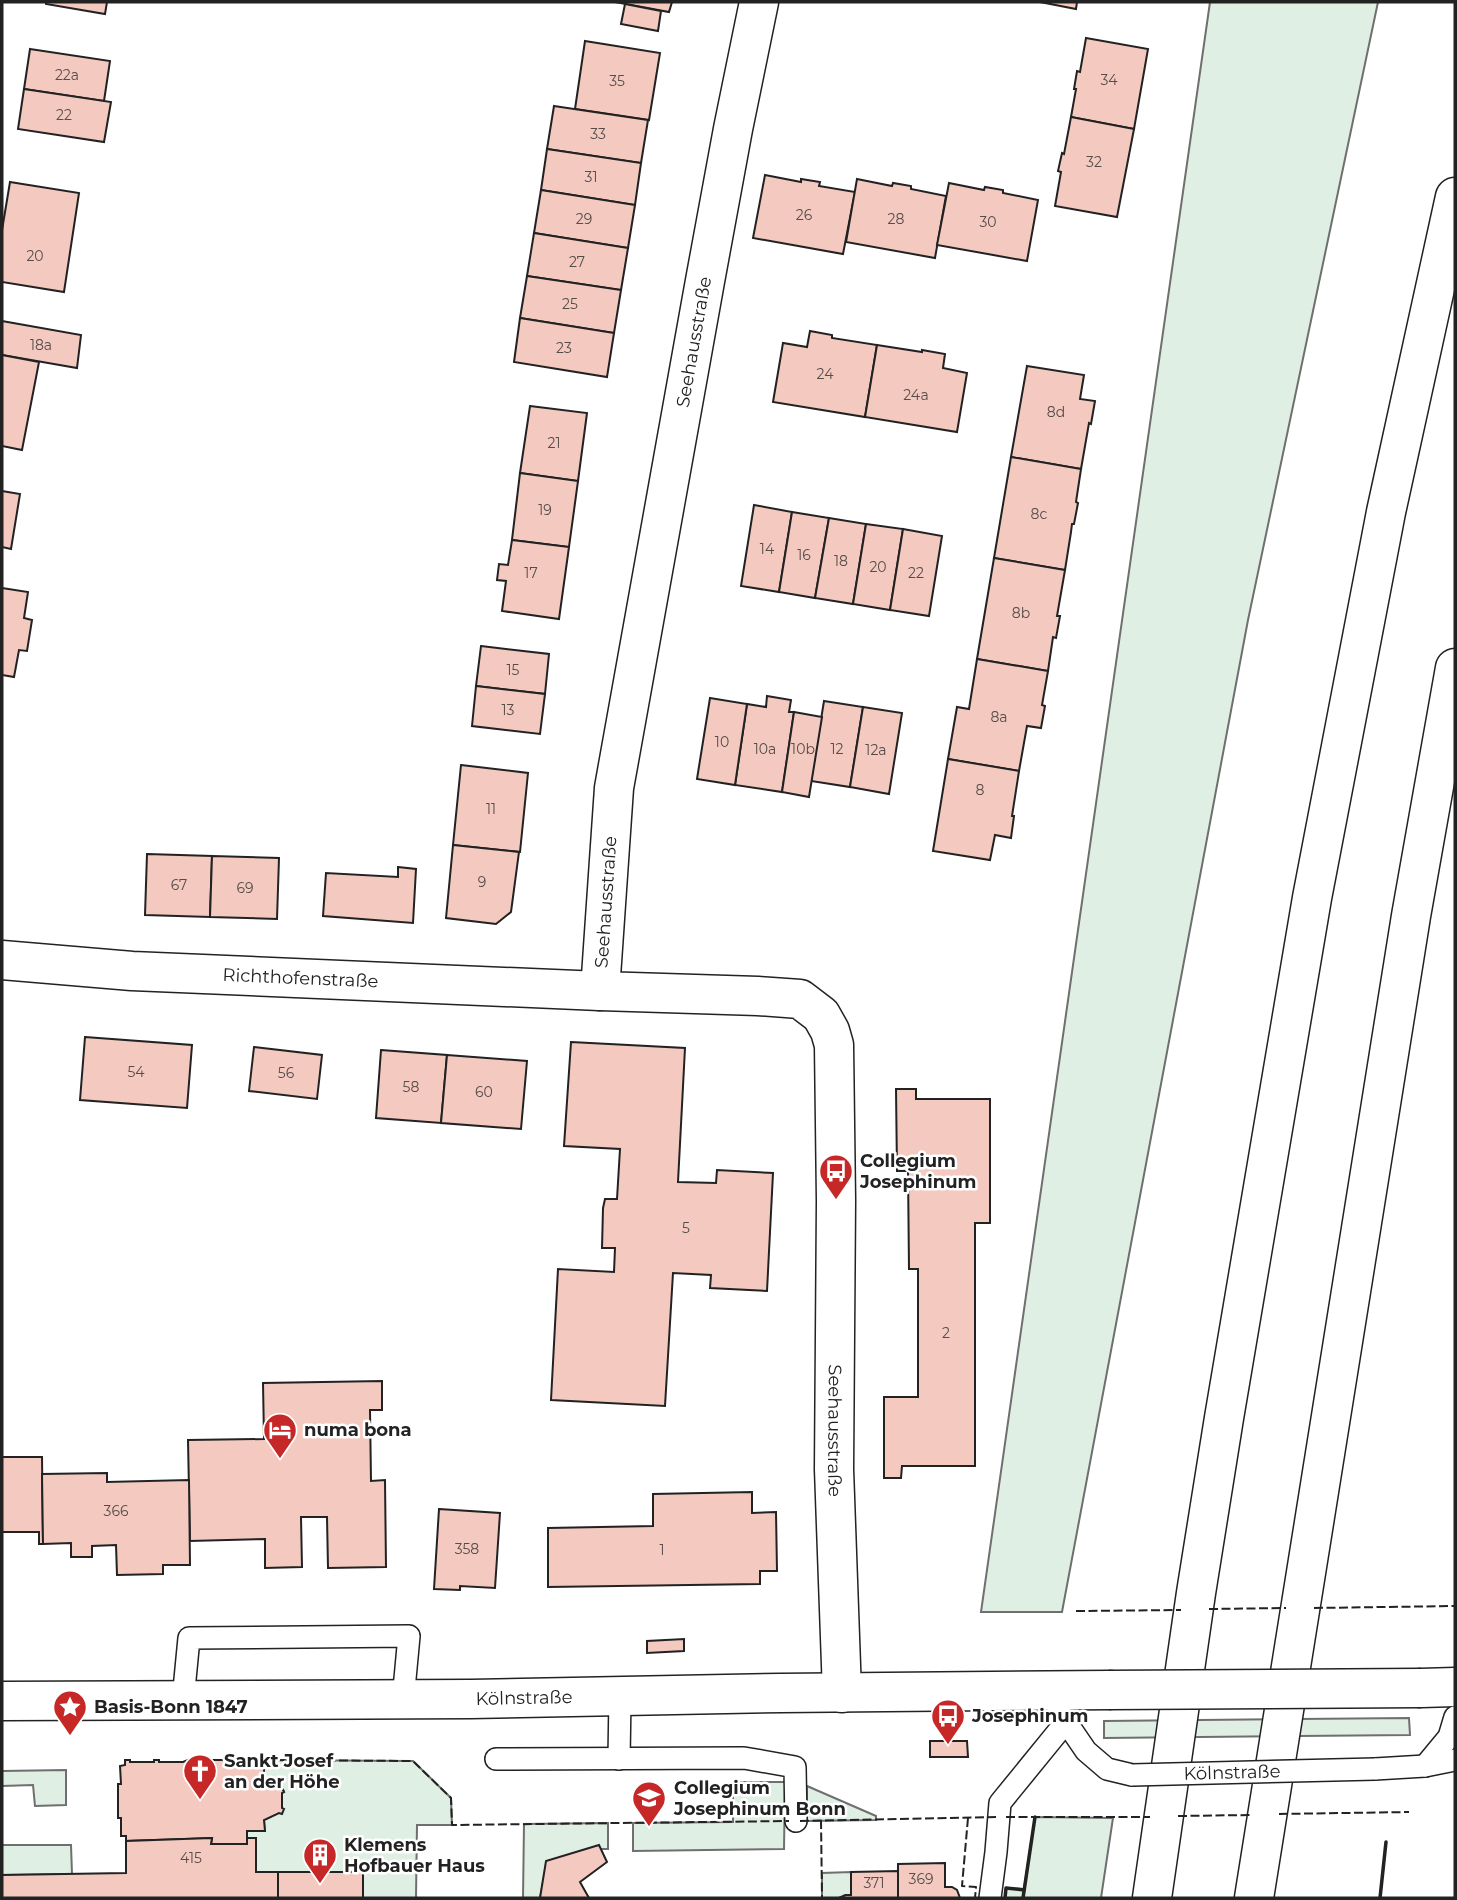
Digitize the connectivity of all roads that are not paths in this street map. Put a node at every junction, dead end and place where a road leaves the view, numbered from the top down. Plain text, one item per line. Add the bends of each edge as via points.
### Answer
1 (759, 2) edge
2 (1455, 197) edge
3 (1455, 668) edge
4 (2, 960) edge
5 (600, 991) junction
6 (1438, 1687) edge
7 (842, 1693) junction
8 (620, 1697) junction
9 (183, 1700) junction
10 (403, 1700) junction
11 (2, 1701) edge
12 (1056, 1706) junction
13 (1455, 1717) edge
14 (496, 1759) dead end
15 (619, 1759) junction
16 (1455, 1760) edge
17 (1425, 1766) junction
18 (796, 1821) dead end
19 (990, 1898) edge
20 (1152, 1898) edge
21 (1254, 1898) edge

1 - 5 main road, Seehausstraße via 614,788
2 - 20 main road via 1386,512 1312,898 1224,1418
3 - 21 main road via 1406,943
4 - 5 main road, Richthofenstraße via 132,971
5 - 7 main road, Seehausstraße via 800,999 821,1015 831,1031 834,1469
6 - 12 main road, Kölnstraße, bridge via 1109,1690
7 - 8 main road, Kölnstraße
7 - 12 main road, Kölnstraße
8 - 10 main road, Kölnstraße
8 - 15 lane
9 - 10 main road, Kölnstraße
9 - 10 lane via 189,1638 409,1636
9 - 11 main road, Kölnstraße
12 - 17 lane, Kölnstraße, bridge via 1086,1751 1107,1769 1132,1775
12 - 19 lane via 1000,1803
13 - 17 lane via 1449,1737
14 - 15 lane
15 - 18 lane via 744,1758 795,1768
16 - 17 lane, Kölnstraße

